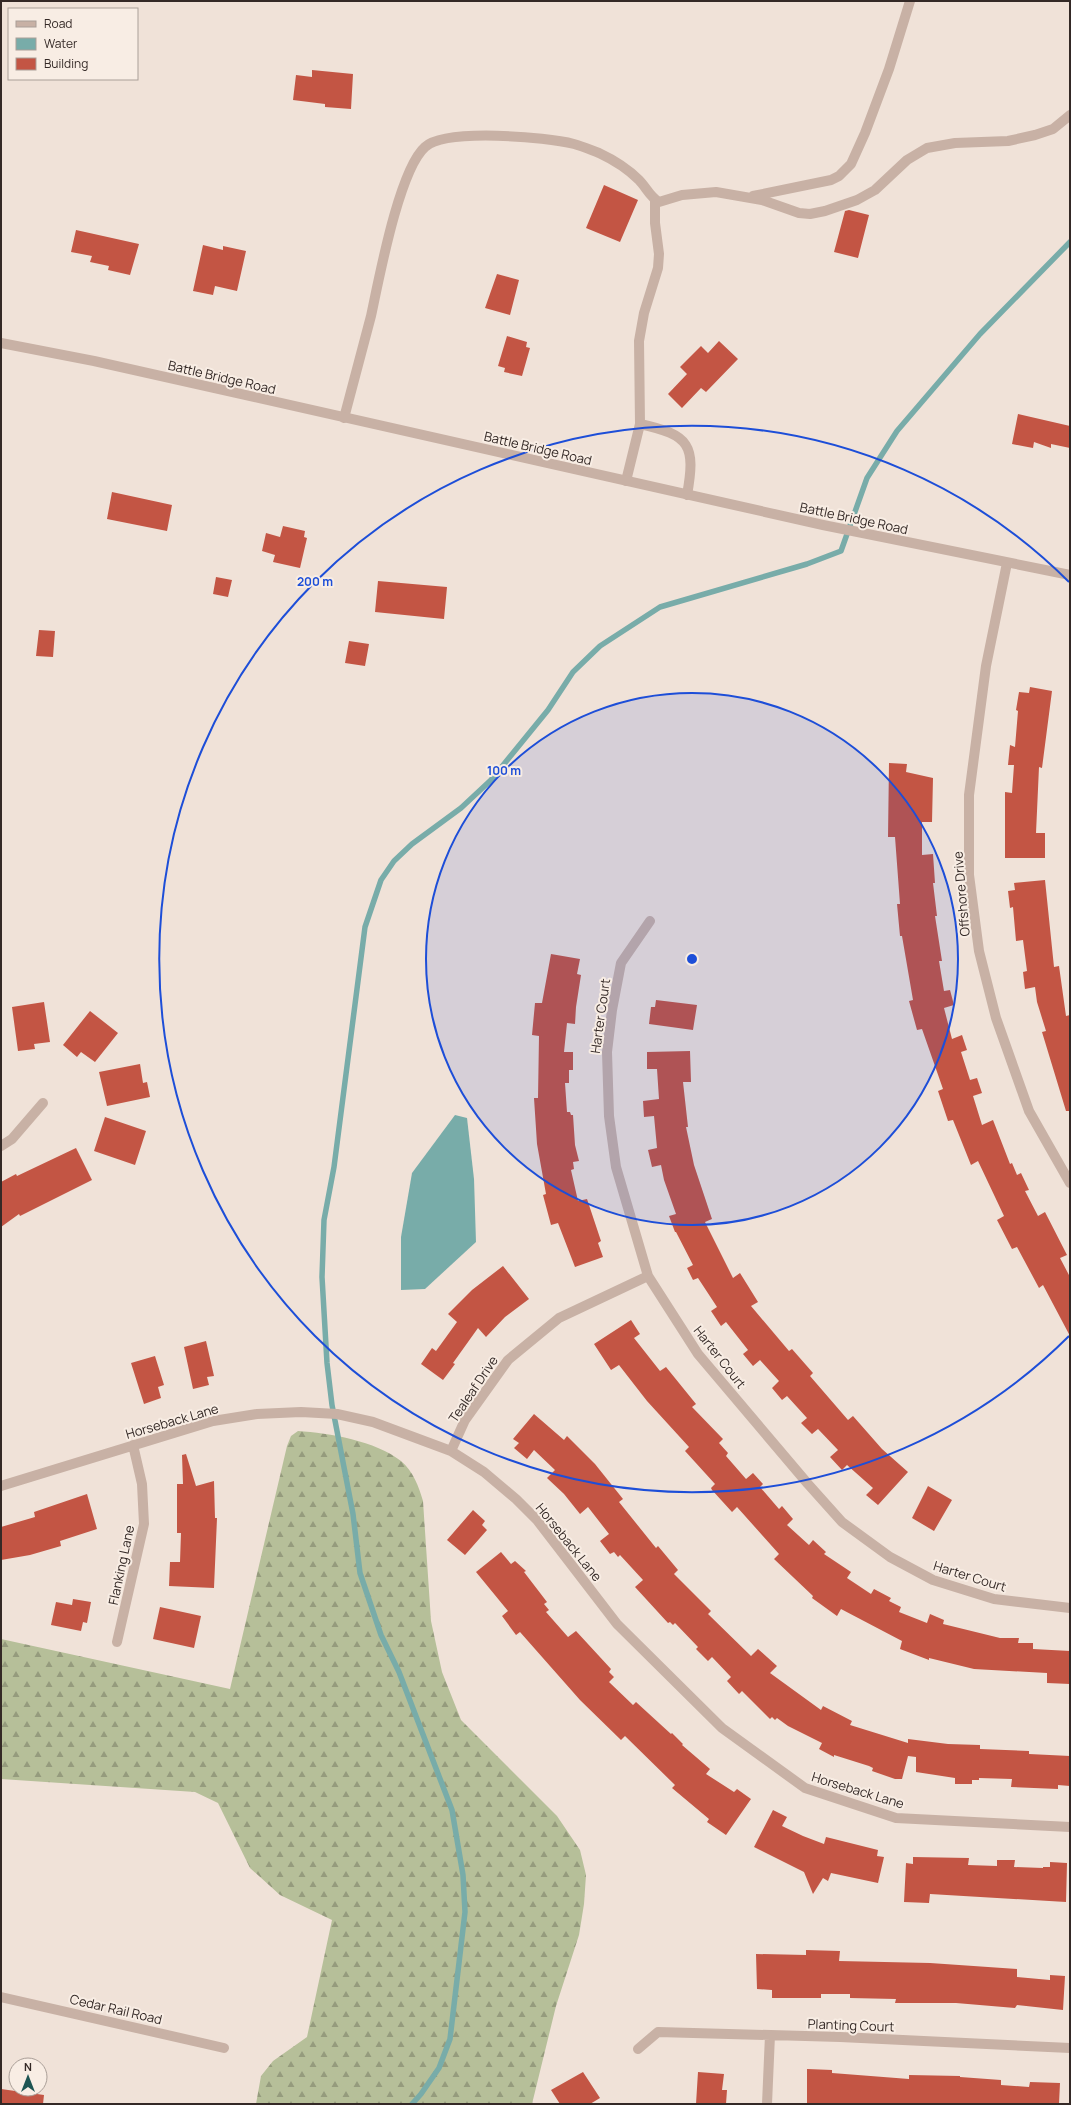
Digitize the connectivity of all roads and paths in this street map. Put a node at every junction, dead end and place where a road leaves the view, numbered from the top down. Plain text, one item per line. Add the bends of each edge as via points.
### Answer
1 (910, 1) edge
2 (1070, 115) edge
3 (747, 197) junction
4 (655, 200) junction
5 (1, 343) edge
6 (344, 418) junction
7 (640, 424) junction
8 (626, 481) junction
9 (687, 495) junction
10 (1007, 563) junction
11 (1070, 575) edge
12 (650, 921) dead end
13 (43, 1103) dead end
14 (1, 1146) edge
15 (1070, 1183) edge
16 (648, 1276) junction
17 (133, 1445) junction
18 (451, 1451) junction
19 (1, 1486) edge
20 (1070, 1608) edge
21 (117, 1642) dead end
22 (1070, 1827) edge
23 (1, 1997) edge
24 (770, 2035) junction
25 (224, 2048) dead end
26 (1070, 2048) edge
27 (638, 2049) dead end
28 (768, 2104) edge

1 - 3 street via 872,116 851,164 831,180
2 - 3 street via 1053,129 1035,135 1008,141 954,142 927,148 907,160 875,190 857,200 825,211 799,213
3 - 4 street via 716,192 682,195 666,201
4 - 6 street via 640,181 623,166 600,153 574,144 502,136 471,136 445,138 424,147 412,166 397,208
4 - 7 street via 659,254 658,268 644,313 639,341
5 - 6 street, Battle Bridge Road via 94,361
6 - 8 street, Battle Bridge Road
7 - 8 street
7 - 9 street via 670,432 686,444 690,452
8 - 9 street, Battle Bridge Road
9 - 10 street, Battle Bridge Road
10 - 11 street, Battle Bridge Road
10 - 15 street, Offshore Drive via 986,666 969,795 970,875 979,951 996,1018 1029,1111
12 - 16 street, Harter Court via 621,963 607,1052 609,1116 616,1167
13 - 14 street via 12,1138
16 - 18 street, Tealeaf Drive via 559,1318 508,1360 465,1420
16 - 20 street, Harter Court via 698,1354 842,1522 890,1557 933,1580 994,1599
17 - 18 street, Horseback Lane via 213,1420 301,1412 337,1414 373,1422
17 - 19 street, Horseback Lane
17 - 21 street, Flanking Lane via 142,1484 144,1524
18 - 22 street, Horseback Lane via 484,1472 538,1520 616,1624 722,1728 805,1788 896,1818
23 - 25 street, Cedar Rail Road
24 - 26 street, Planting Court
24 - 27 street, Planting Court via 658,2032
24 - 28 street

